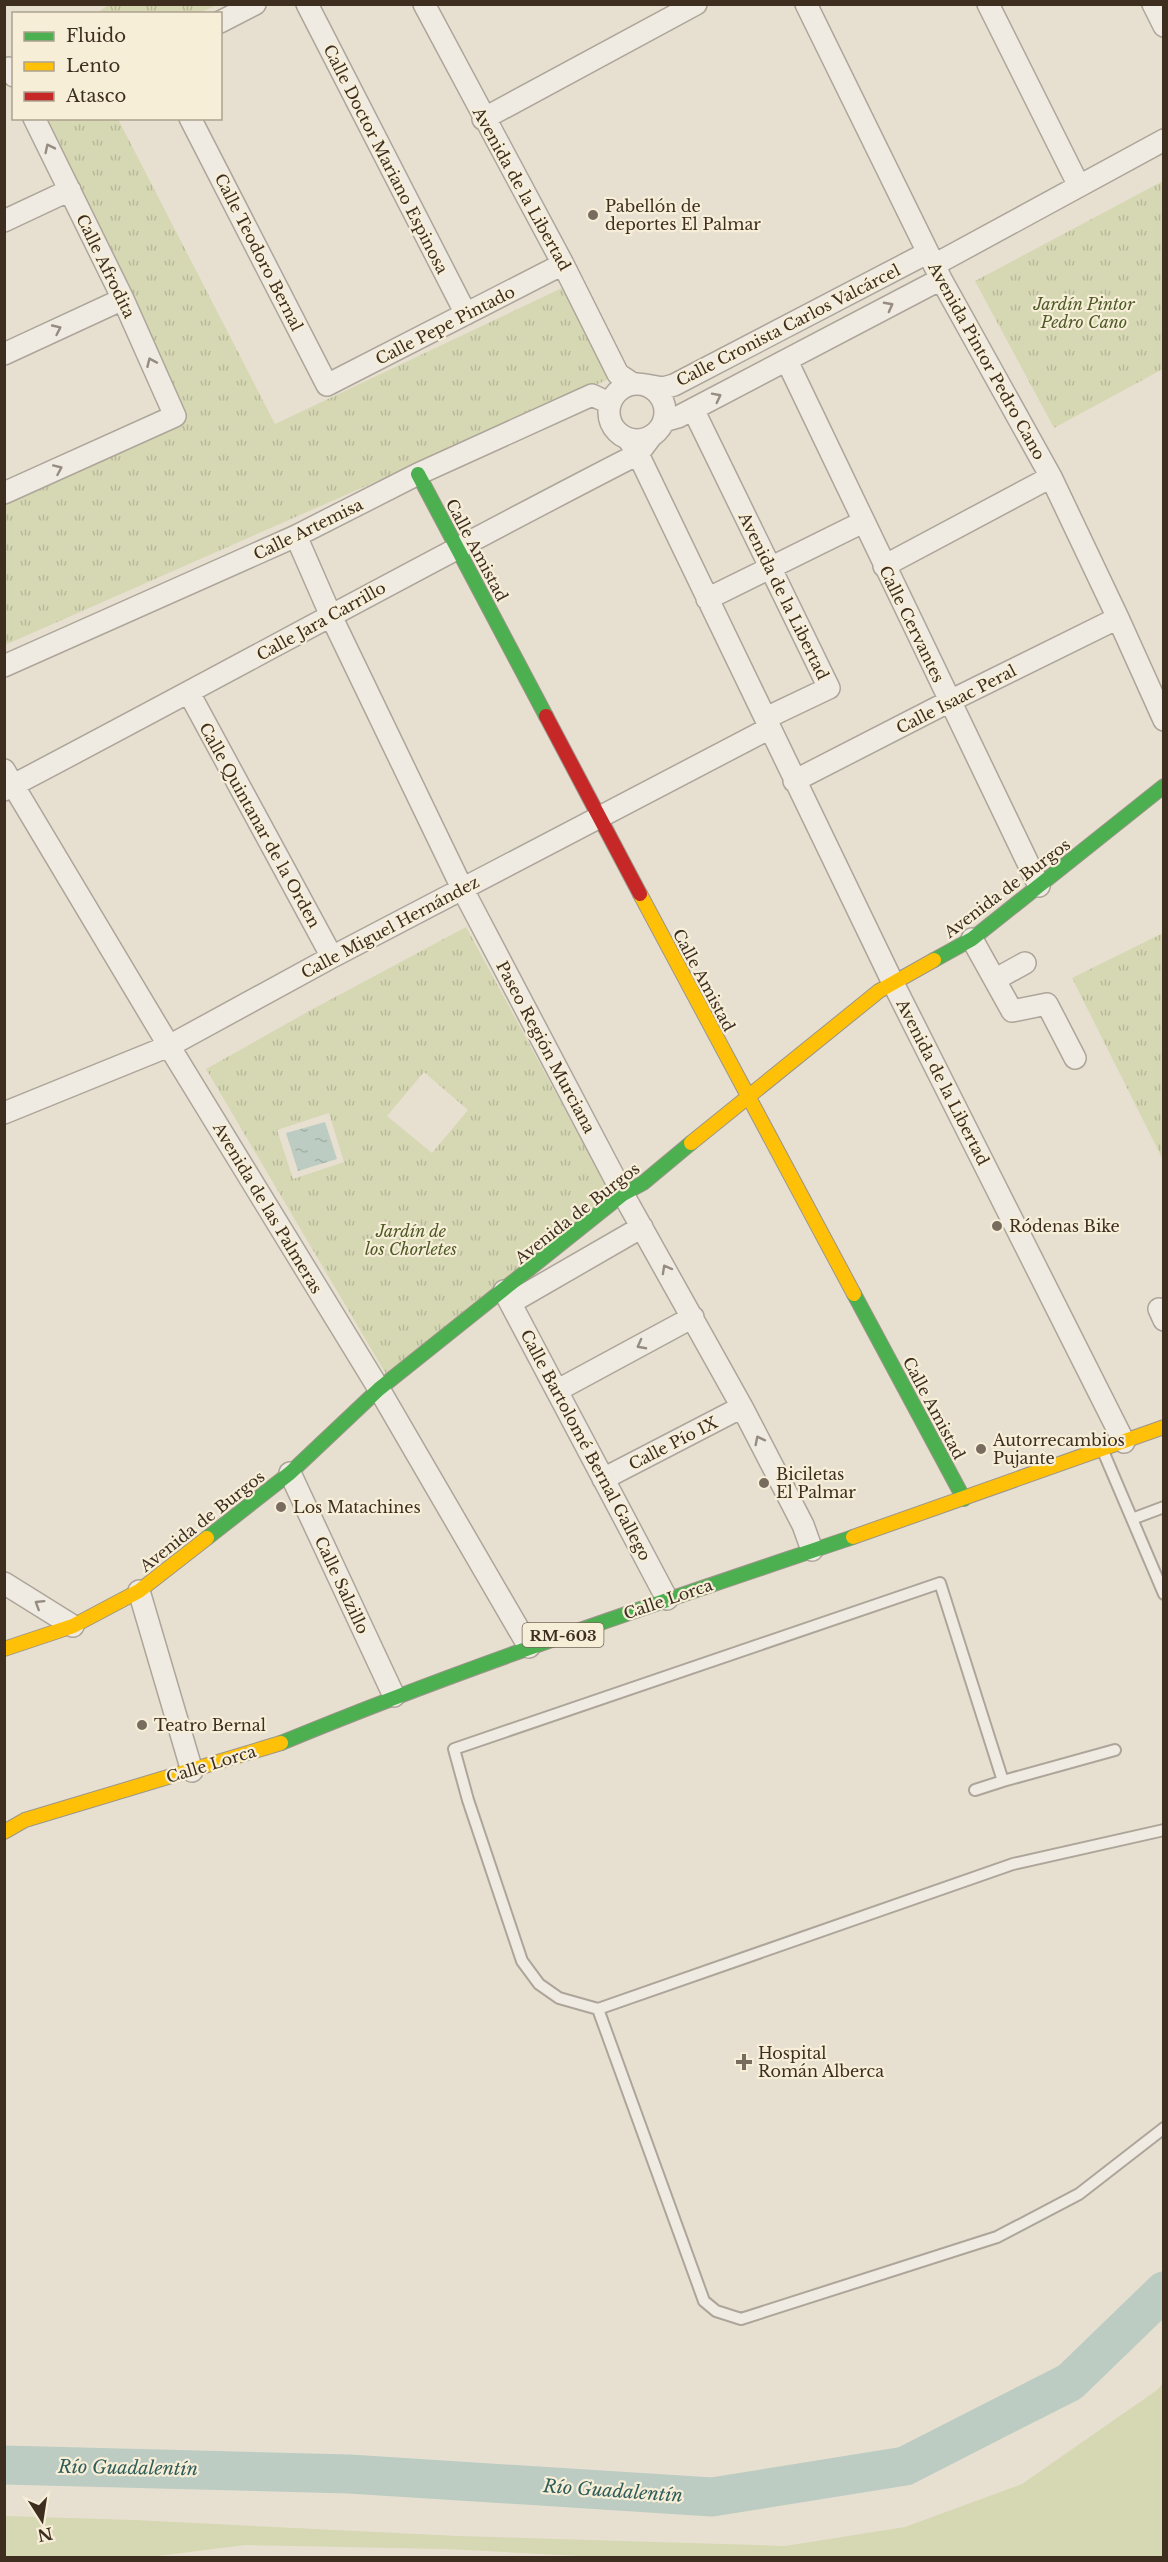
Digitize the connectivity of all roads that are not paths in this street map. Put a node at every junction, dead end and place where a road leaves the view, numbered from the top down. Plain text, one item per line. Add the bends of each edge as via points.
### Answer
1 (255, 4) edge
2 (307, 4) edge
3 (424, 4) edge
4 (696, 4) edge
5 (806, 4) edge
6 (988, 4) edge
7 (1153, 4) edge
8 (222, 21) edge
9 (1164, 26) edge
10 (483, 119) junction
11 (35, 120) edge
12 (191, 120) edge
13 (1164, 140) edge
14 (1079, 186) junction
15 (69, 190) junction
16 (4, 221) edge
17 (563, 264) junction
18 (934, 266) junction
19 (123, 299) junction
20 (466, 314) junction
21 (4, 354) edge
22 (787, 360) junction
23 (327, 385) joint
24 (624, 388) junction
25 (693, 409) junction
26 (664, 421) junction
27 (639, 444) junction
28 (418, 474) junction
29 (1051, 477) junction
30 (4, 493) edge
31 (863, 522) junction
32 (296, 536) junction
33 (457, 547) junction
34 (884, 566) junction
35 (770, 568) junction
36 (707, 599) junction
37 (331, 616) junction
38 (1118, 618) junction
39 (4, 666) edge
40 (189, 693) junction
41 (950, 701) junction
42 (1164, 720) edge
43 (768, 723) junction
44 (794, 781) junction
45 (7, 782) edge
46 (1164, 786) edge
47 (598, 816) junction
48 (1039, 886) junction
49 (462, 888) junction
50 (972, 939) junction
51 (332, 957) junction
52 (1025, 963) dead end
53 (996, 979) junction
54 (894, 985) junction
55 (169, 1046) junction
56 (1075, 1058) dead end
57 (747, 1096) junction
58 (4, 1113) edge
59 (623, 1194) junction
60 (642, 1227) junction
61 (508, 1297) junction
62 (693, 1317) junction
63 (379, 1389) junction
64 (558, 1390) junction
65 (742, 1407) junction
66 (1164, 1427) edge
67 (1124, 1443) junction
68 (1103, 1450) junction
69 (290, 1473) junction
70 (603, 1479) junction
71 (964, 1499) junction
72 (1164, 1507) edge
73 (1132, 1519) junction
74 (812, 1550) junction
75 (4, 1583) edge
76 (139, 1590) junction
77 (1164, 1594) edge
78 (667, 1599) junction
79 (74, 1626) junction
80 (529, 1647) junction
81 (4, 1649) edge
82 (394, 1696) junction
83 (1115, 1750) dead end
84 (192, 1771) junction
85 (1003, 1781) junction
86 (975, 1790) dead end
87 (1164, 1830) edge
88 (4, 1832) edge
89 (598, 2009) junction
90 (1164, 2128) edge

1 - 8 street
2 - 20 street, Calle Doctor Mariano Espinosa
3 - 10 street, Avenida de la Libertad
4 - 10 street
5 - 18 street, Avenida Pintor Pedro Cano
6 - 14 street
7 - 9 street
10 - 17 street, Avenida de la Libertad
15 -> 11 street, Calle Afrodita
12 - 23 street, Calle Teodoro Bernal
13 - 14 street, Calle Cronista Carlos Valcárcel
14 - 18 street, Calle Cronista Carlos Valcárcel
15 - 16 street
15 - 19 street, Calle Afrodita
17 - 20 street, Calle Pepe Pintado
17 - 24 street, Avenida de la Libertad
22 -> 18 street, Calle Cronista Carlos Valcárcel
18 - 24 street, Calle Cronista Carlos Valcárcel via 674,385
18 - 29 street, Avenida Pintor Pedro Cano
21 -> 19 street
30 -> 19 street, Calle Afrodita via 175,416
20 - 23 street, Calle Pepe Pintado
25 -> 22 street, Calle Cronista Carlos Valcárcel
22 - 31 street, Calle Cervantes
24 - 26 street via 656,390 662,399
24 - 27 street via 608,415 620,435
24 - 28 street, Calle Artemisa via 592,395
25 - 26 street, Calle Cronista Carlos Valcárcel via 672,421
25 - 35 street, Avenida de la Libertad
26 - 27 street via 657,432
27 - 33 street, Calle Jara Carrillo
27 - 36 street, Avenida de la Libertad
28 - 32 street, Calle Artemisa
28 - 33 street, Calle Amistad
29 - 34 street
29 - 38 street, Avenida Pintor Pedro Cano
31 - 34 street, Calle Cervantes
31 - 35 street
32 - 37 street, Paseo Región Murciana
32 - 39 street, Calle Artemisa
33 - 37 street, Calle Jara Carrillo
33 - 47 street, Calle Amistad
34 - 41 street, Calle Cervantes
35 - 36 street
35 - 43 street, Avenida de la Libertad via 829,688
36 - 43 street, Avenida de la Libertad
37 - 40 street, Calle Jara Carrillo
37 - 49 street, Paseo Región Murciana
38 - 41 street, Calle Isaac Peral
38 - 42 street, Avenida Pintor Pedro Cano
40 - 45 street, Calle Jara Carrillo
40 - 51 street, Calle Quintanar de la Orden
41 - 44 street, Calle Isaac Peral
41 - 48 street, Calle Cervantes
43 - 44 street, Avenida de la Libertad
43 - 47 street, Calle Miguel Hernández
44 - 54 street, Avenida de la Libertad
45 - 55 street, Avenida de las Palmeras
46 - 48 street, Avenida de Burgos
47 - 49 street, Calle Miguel Hernández
47 - 57 street, Calle Amistad
48 - 50 street, Avenida de Burgos
49 - 51 street, Calle Miguel Hernández
49 - 59 street, Paseo Región Murciana
50 - 53 street
50 - 54 street, Avenida de Burgos
51 - 55 street, Calle Miguel Hernández
52 - 53 street
53 - 56 street via 1012,1011 1047,1004
54 - 57 street, Avenida de Burgos via 879,992
54 - 67 street, Avenida de la Libertad
55 - 58 street, Calle Miguel Hernández
55 - 63 street, Avenida de las Palmeras
57 - 59 street, Avenida de Burgos via 643,1183
57 - 71 street, Calle Amistad
59 - 60 street, Paseo Región Murciana
59 - 61 street, Avenida de Burgos
60 - 61 street
62 -> 60 street, Paseo Región Murciana
61 - 63 street, Avenida de Burgos
61 - 64 street, Calle Bartolomé Bernal Gallego
62 -> 64 street
62 - 65 street, Paseo Región Murciana
63 - 69 street, Avenida de Burgos
63 - 80 street, Avenida de las Palmeras
64 - 70 street, Calle Bartolomé Bernal Gallego
65 - 70 street, Calle Pío IX
74 -> 65 street, Paseo Región Murciana
66 - 67 street, Calle Lorca / RM-603
67 - 68 street, Calle Lorca / RM-603
68 - 71 street, Calle Lorca / RM-603
68 - 73 lane
69 - 76 street, Avenida de Burgos
69 - 82 street, Calle Salzillo
70 - 78 street, Calle Bartolomé Bernal Gallego
71 - 74 street, Calle Lorca / RM-603
72 - 73 lane
73 - 77 lane
74 - 78 street, Calle Lorca / RM-603
79 -> 75 street
76 - 79 street, Avenida de Burgos
76 - 84 street
78 - 80 street, Calle Lorca / RM-603
79 - 81 street, Avenida de Burgos
80 - 82 street, Calle Lorca / RM-603
82 - 84 street, Calle Lorca / RM-603 via 273,1746
83 - 85 lane
84 - 88 street, Calle Lorca / RM-603 via 25,1820
85 - 86 lane
85 - 89 lane via 940,1583 454,1749 522,1961 539,1984 560,1998
87 - 89 lane via 1012,1864
89 - 90 lane via 704,2301 716,2312 741,2319 997,2237 1078,2194

